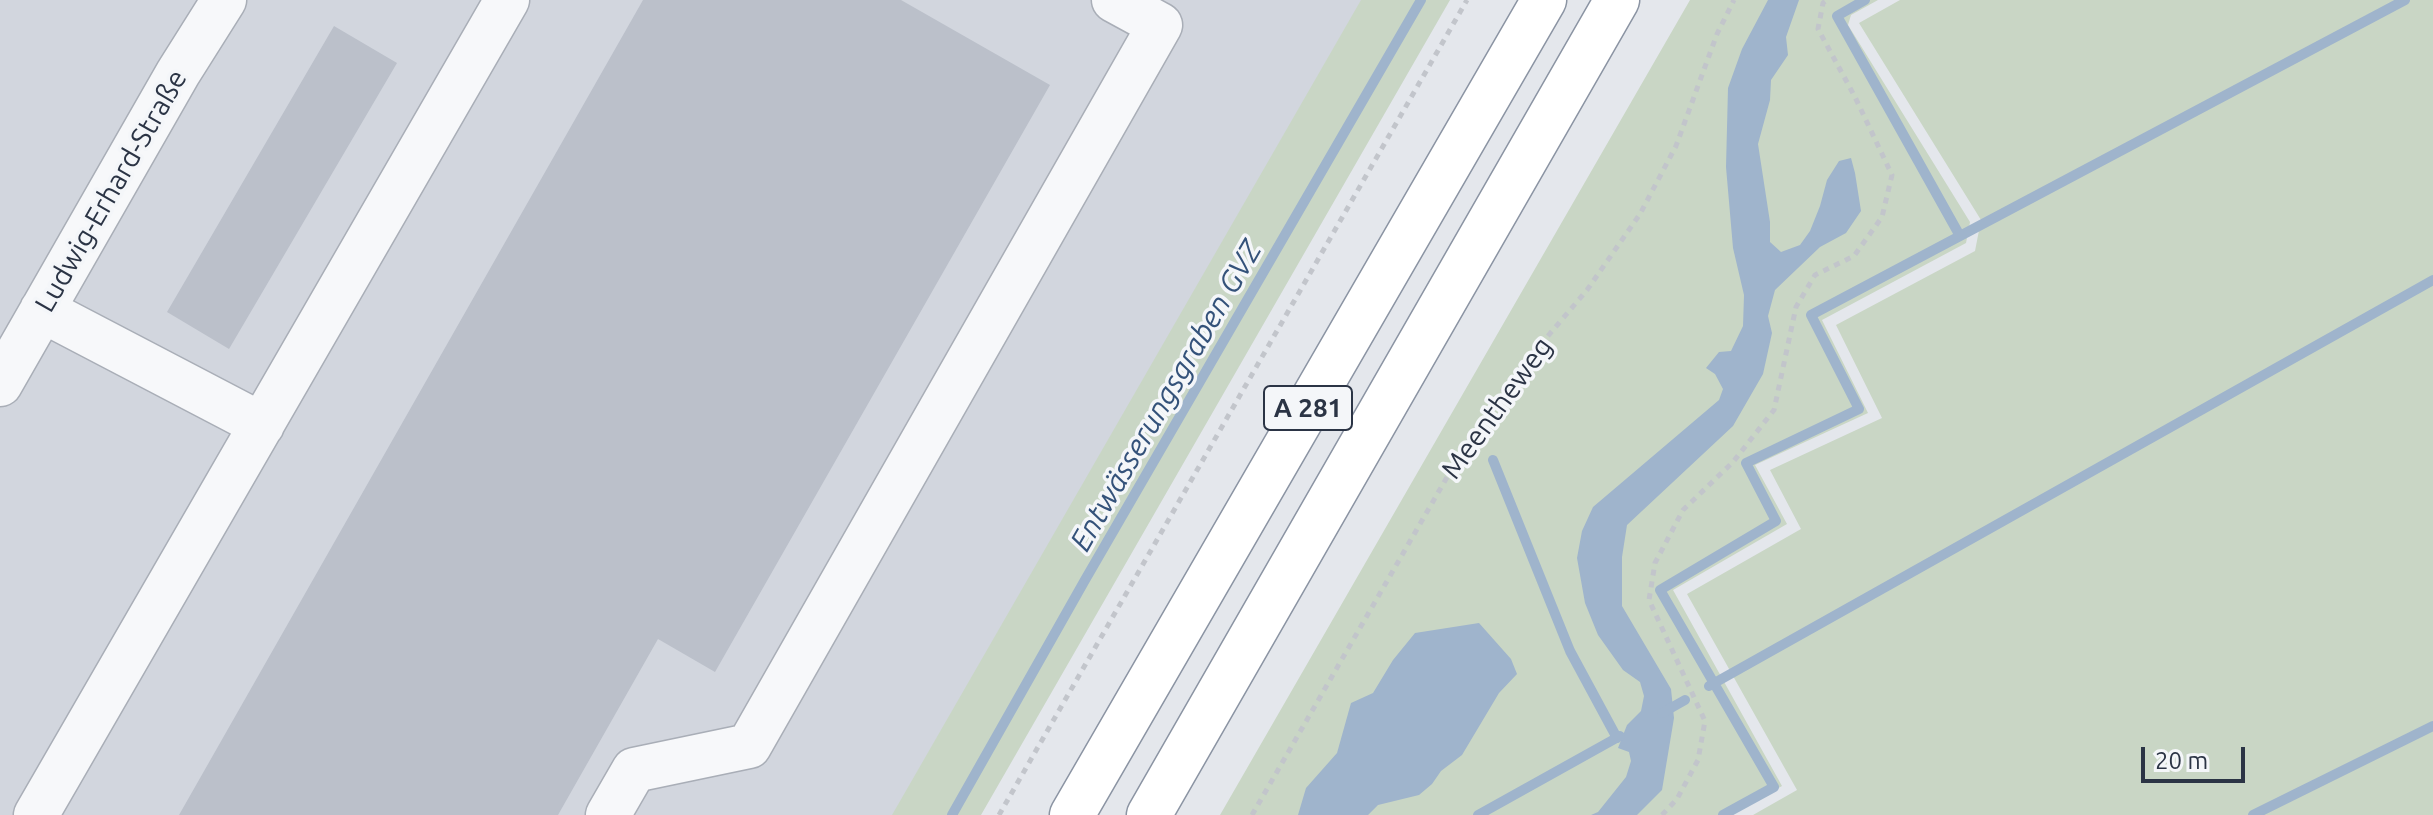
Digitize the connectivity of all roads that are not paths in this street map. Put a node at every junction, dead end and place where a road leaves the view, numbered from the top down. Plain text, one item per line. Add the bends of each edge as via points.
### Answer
1 (224, 0) edge
2 (507, 0) edge
3 (1114, 0) edge
4 (1544, 0) edge
5 (1617, 0) edge
6 (42, 310) junction
7 (0, 384) edge
8 (262, 425) junction
9 (36, 815) edge
10 (608, 815) edge
11 (1072, 815) edge
12 (1149, 815) edge

1 - 6 street, Ludwig-Erhard-Straße
2 - 8 street
3 - 10 street via 1160,25 749,746 634,770
4 - 11 highway, A 281
5 - 12 highway, A 281
6 - 7 street, Ludwig-Erhard-Straße
6 - 8 street
8 - 9 street

